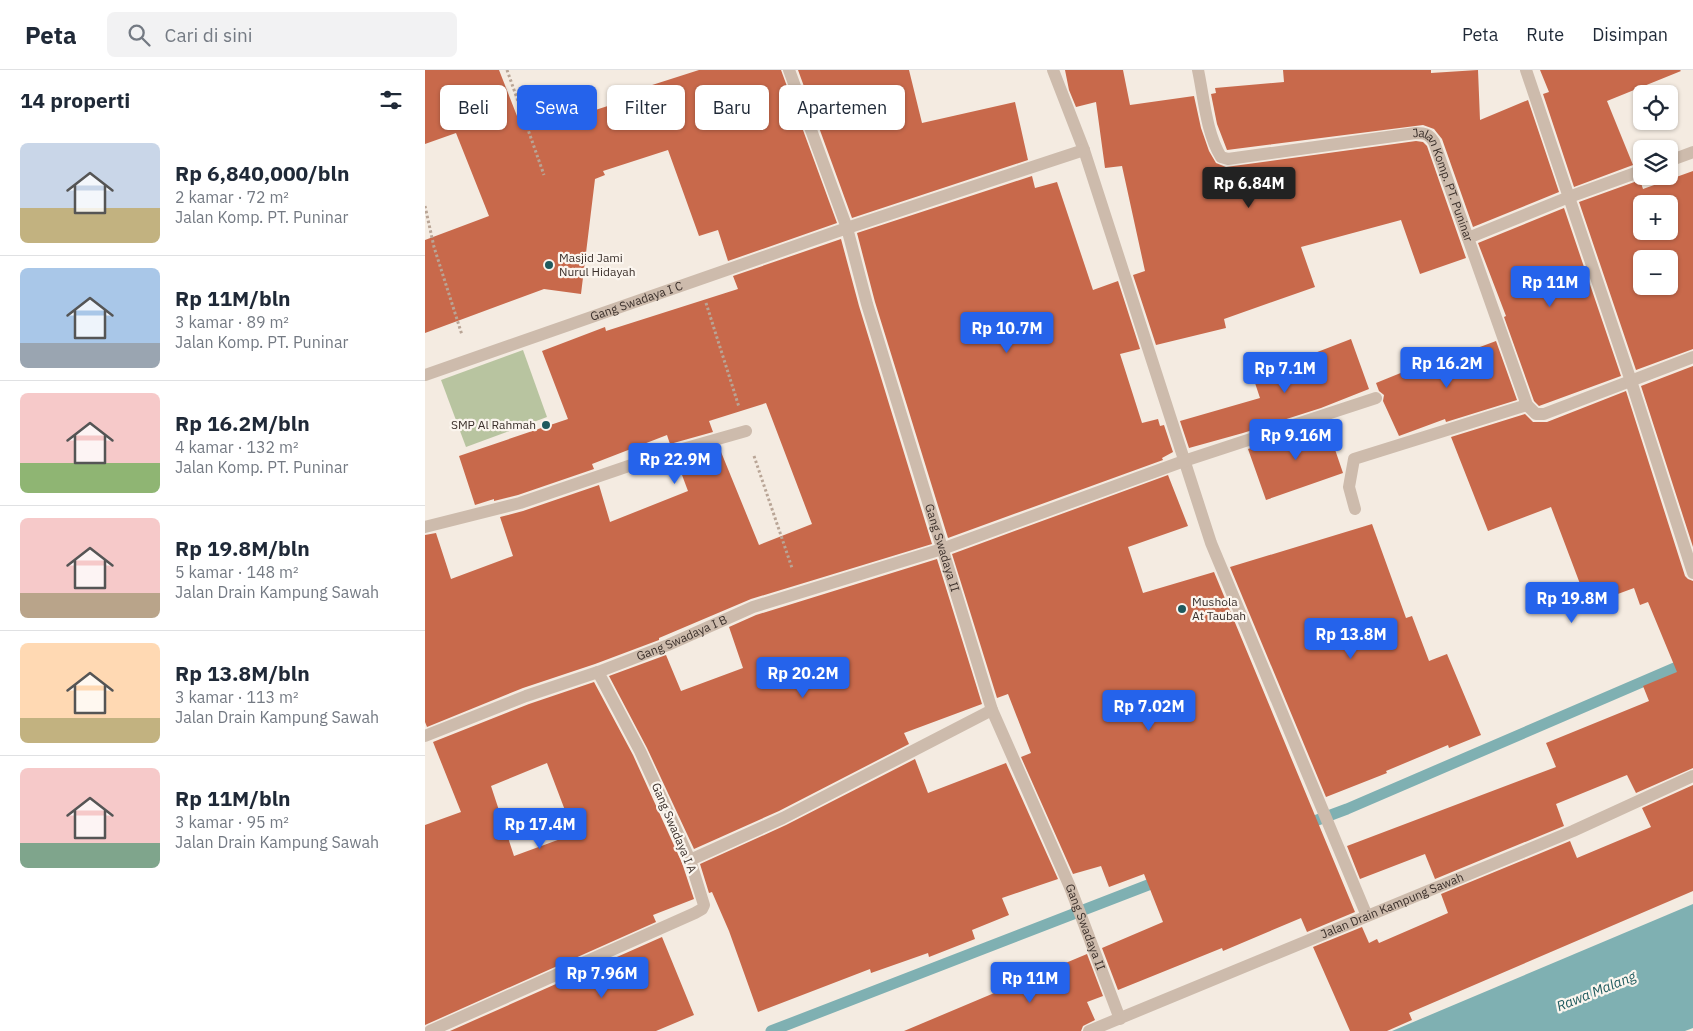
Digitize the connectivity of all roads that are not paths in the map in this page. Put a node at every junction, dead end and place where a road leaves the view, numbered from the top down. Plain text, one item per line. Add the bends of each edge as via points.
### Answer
1 (789, 70) edge
2 (1053, 70) edge
3 (1198, 70) edge
4 (1526, 70) edge
5 (1084, 150) junction
6 (1693, 152) edge
7 (1678, 158) edge
8 (1633, 174) edge
9 (1569, 197) junction
10 (847, 228) junction
11 (1468, 238) junction
12 (1693, 357) edge
13 (425, 375) edge
14 (1631, 381) junction
15 (1376, 398) dead end
16 (1527, 405) junction
17 (746, 431) dead end
18 (1184, 461) junction
19 (1355, 509) dead end
20 (425, 527) edge
21 (942, 549) junction
22 (1693, 573) edge
23 (598, 672) junction
24 (991, 710) junction
25 (425, 736) edge
26 (1693, 776) edge
27 (690, 860) junction
28 (1367, 916) junction
29 (1120, 1018) junction
30 (430, 1031) edge
31 (1089, 1031) edge

1 - 10 street, Gang Swadaya II
2 - 5 street
3 - 11 street, Jalan Komp. PT. Puninar via 1214,143 1221,157 1228,159 1416,133 1430,135
4 - 9 street
5 - 10 street, Gang Swadaya I C
5 - 18 street
6 - 7 street
8 - 9 street
9 - 11 street
9 - 14 street
10 - 13 street, Gang Swadaya I C
10 - 21 street, Gang Swadaya II
11 - 16 street, Jalan Komp. PT. Puninar
12 - 14 street
14 - 16 street via 1544,414 1536,414
14 - 22 street
15 - 18 street, Gang Swadaya I B
16 - 19 street via 1354,459 1349,487
17 - 20 street via 658,456 520,503
18 - 21 street, Gang Swadaya I B
18 - 28 street via 1211,543
21 - 23 street, Gang Swadaya I B via 753,607
21 - 24 street, Gang Swadaya II
23 - 25 street, Gang Swadaya I B
23 - 27 street, Gang Swadaya I A via 640,751
24 - 27 street via 783,818
24 - 29 street, Gang Swadaya II via 1070,887
26 - 28 street, Jalan Drain Kampung Sawah via 1573,831
27 - 30 street, Gang Swadaya I A via 703,901 702,909
28 - 29 street, Jalan Drain Kampung Sawah
29 - 31 street, Jalan Drain Kampung Sawah

